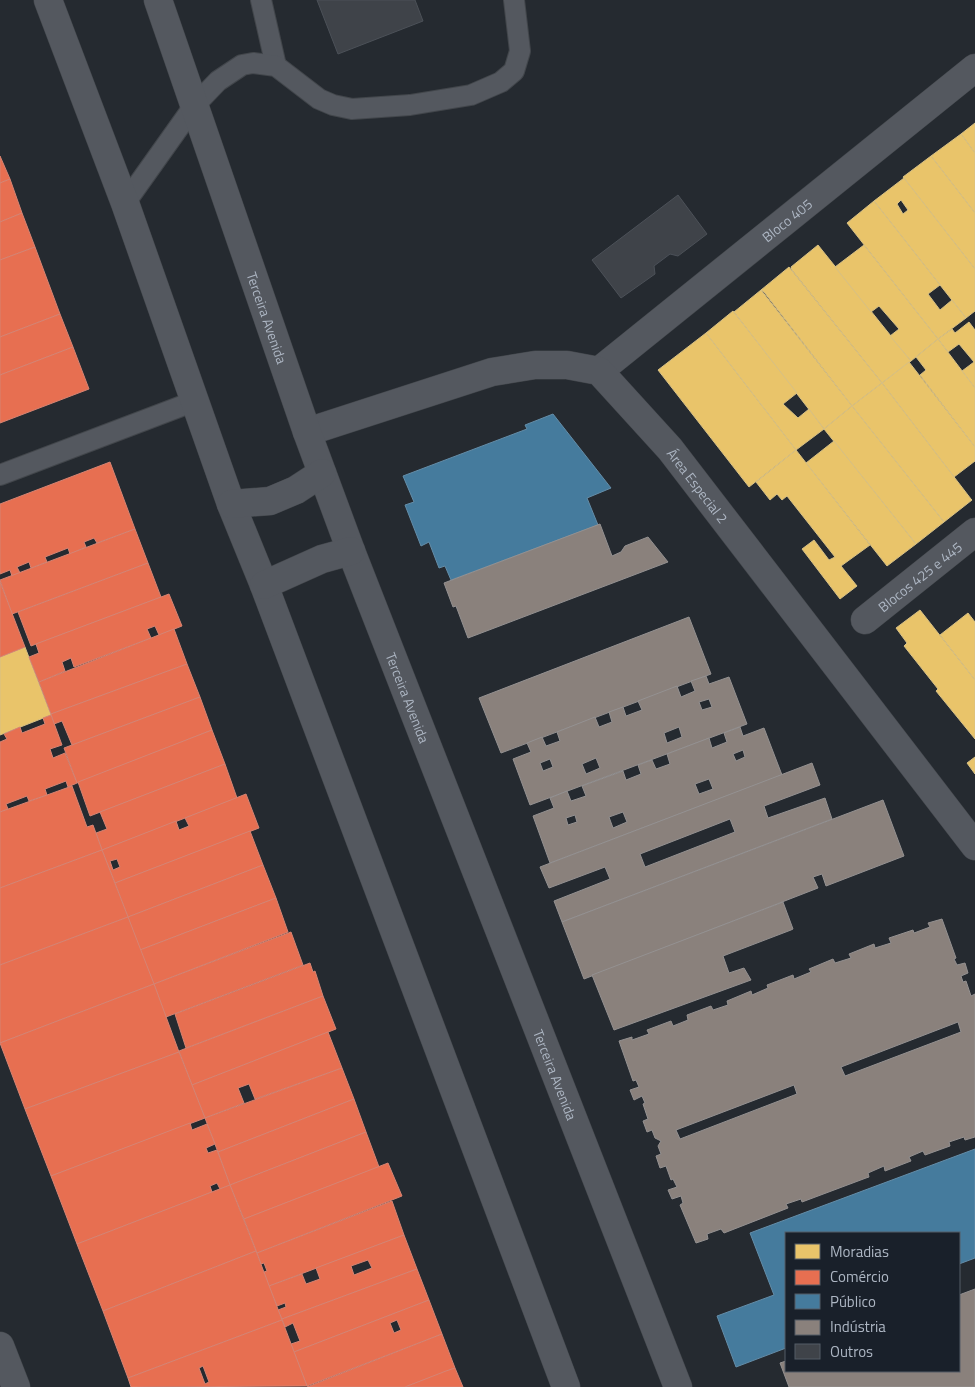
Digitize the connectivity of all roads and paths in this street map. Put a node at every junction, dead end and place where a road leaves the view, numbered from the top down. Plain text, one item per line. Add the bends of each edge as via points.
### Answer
1 (48, 0) edge
2 (158, 0) edge
3 (261, 0) edge
4 (514, 0) edge
5 (276, 66) junction
6 (975, 68) edge
7 (194, 106) junction
8 (125, 203) junction
9 (598, 371) junction
10 (195, 401) junction
11 (307, 432) junction
12 (322, 473) junction
13 (0, 474) edge
14 (230, 504) junction
15 (975, 532) edge
16 (351, 551) junction
17 (264, 585) junction
18 (866, 620) dead end
19 (975, 846) edge
20 (0, 1346) edge
21 (16, 1387) edge
22 (566, 1387) edge
23 (678, 1387) edge

1 - 8 street
2 - 7 street, Terceira Avenida
3 - 5 lane
4 - 5 lane via 520,51 514,71 501,82 471,95 410,105 352,109 319,99
5 - 7 lane via 242,65 218,80
6 - 9 street, Bloco 405
7 - 8 lane
7 - 11 street, Terceira Avenida
8 - 10 street
9 - 11 street via 567,365 535,365 492,372
9 - 19 street, Área Especial 2 via 670,449
10 - 13 lane
10 - 14 street
11 - 12 street, Terceira Avenida
12 - 14 street via 296,490 270,501
12 - 16 street, Terceira Avenida
14 - 17 street
15 - 18 street, Blocos 425 e 445
16 - 17 street via 314,562
16 - 23 street, Terceira Avenida
17 - 22 street
20 - 21 street

